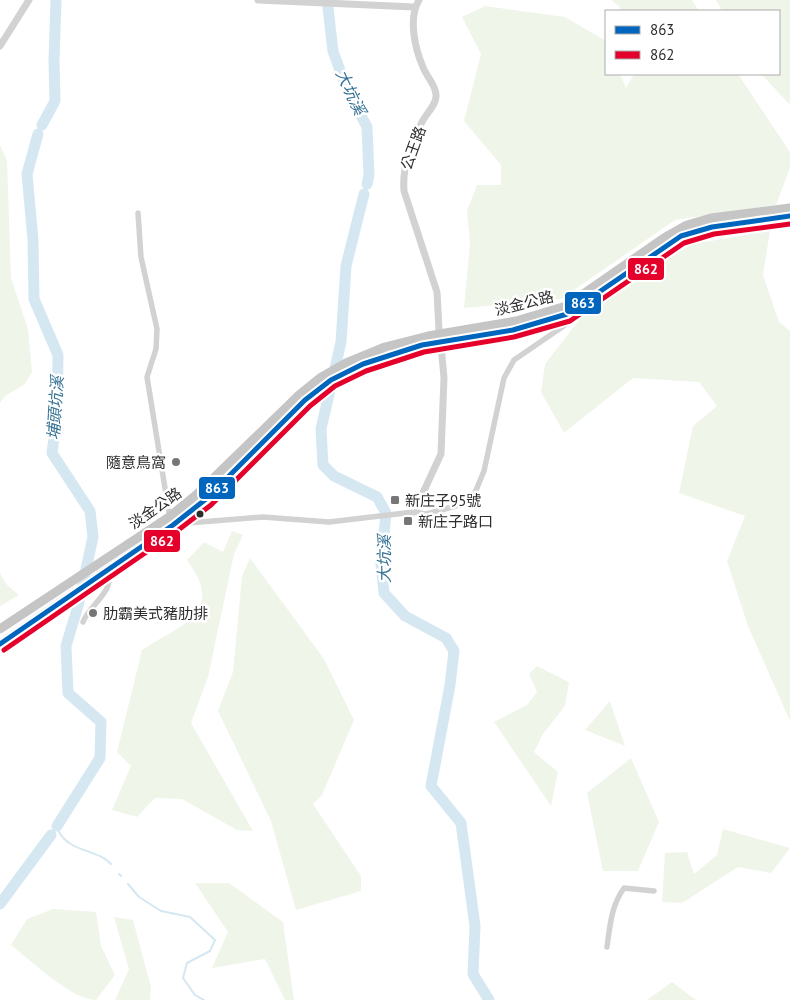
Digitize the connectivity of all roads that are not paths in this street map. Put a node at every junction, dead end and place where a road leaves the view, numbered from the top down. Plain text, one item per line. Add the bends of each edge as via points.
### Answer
1 (29, 0) edge
2 (258, 0) edge
3 (418, 0) edge
4 (414, 7) junction
5 (0, 46) edge
6 (790, 208) edge
7 (138, 213) dead end
8 (790, 216) edge
9 (567, 310) junction
10 (439, 330) dead end
11 (440, 345) dead end
12 (414, 512) junction
13 (171, 521) junction
14 (104, 572) junction
15 (83, 622) dead end
16 (0, 629) edge
17 (0, 644) edge
18 (654, 891) dead end
19 (608, 947) dead end

1 - 5 street
2 - 4 street
3 - 4 street
4 - 10 street, 公王路 via 417,50 436,100 406,158 404,192 437,292
6 - 9 main road, 淡金公路 via 711,218 687,225 664,238
7 - 13 street via 141,257 158,330 147,377
8 - 9 main road, 淡金公路 via 712,227 681,236
9 - 12 street via 568,323 514,360 504,378 484,471 474,495 456,506 426,514
9 - 13 main road, 淡金公路 via 385,347 347,367 289,404
11 - 12 street via 444,378 442,454
12 - 13 street via 329,522 263,517
13 - 14 main road, 淡金公路
13 - 16 main road, 淡金公路 via 107,557
14 - 15 street via 111,578 110,584
14 - 17 main road, 淡金公路
18 - 19 street via 624,888 616,899 610,918

